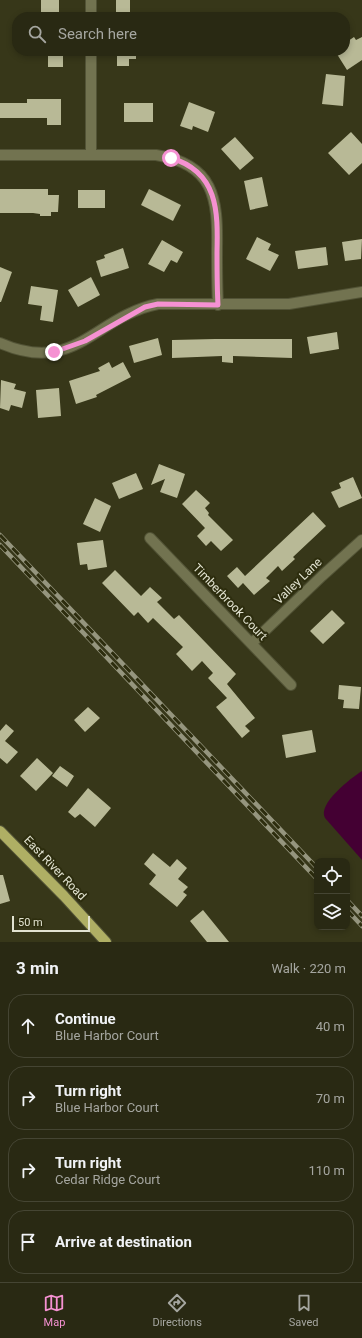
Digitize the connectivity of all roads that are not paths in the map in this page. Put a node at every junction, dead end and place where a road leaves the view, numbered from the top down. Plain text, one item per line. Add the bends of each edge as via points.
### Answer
1 (91, 0) edge
2 (91, 12) edge
3 (91, 56) edge
4 (0, 155) edge
5 (91, 155) junction
6 (362, 292) edge
7 (218, 305) junction
8 (0, 343) edge
9 (150, 538) dead end
10 (362, 540) edge
11 (252, 643) junction
12 (291, 685) dead end
13 (0, 831) edge
14 (106, 942) edge

1 - 2 street
3 - 5 street
4 - 5 street
5 - 7 street via 156,155 192,167 202,176 210,189 217,212
6 - 7 street via 289,304
7 - 8 street via 158,304 145,307 85,341 54,352 27,352
9 - 11 street, Timberbrook Court
10 - 11 street, Valley Lane
11 - 12 street, Timberbrook Court
13 - 14 main road, East River Road

